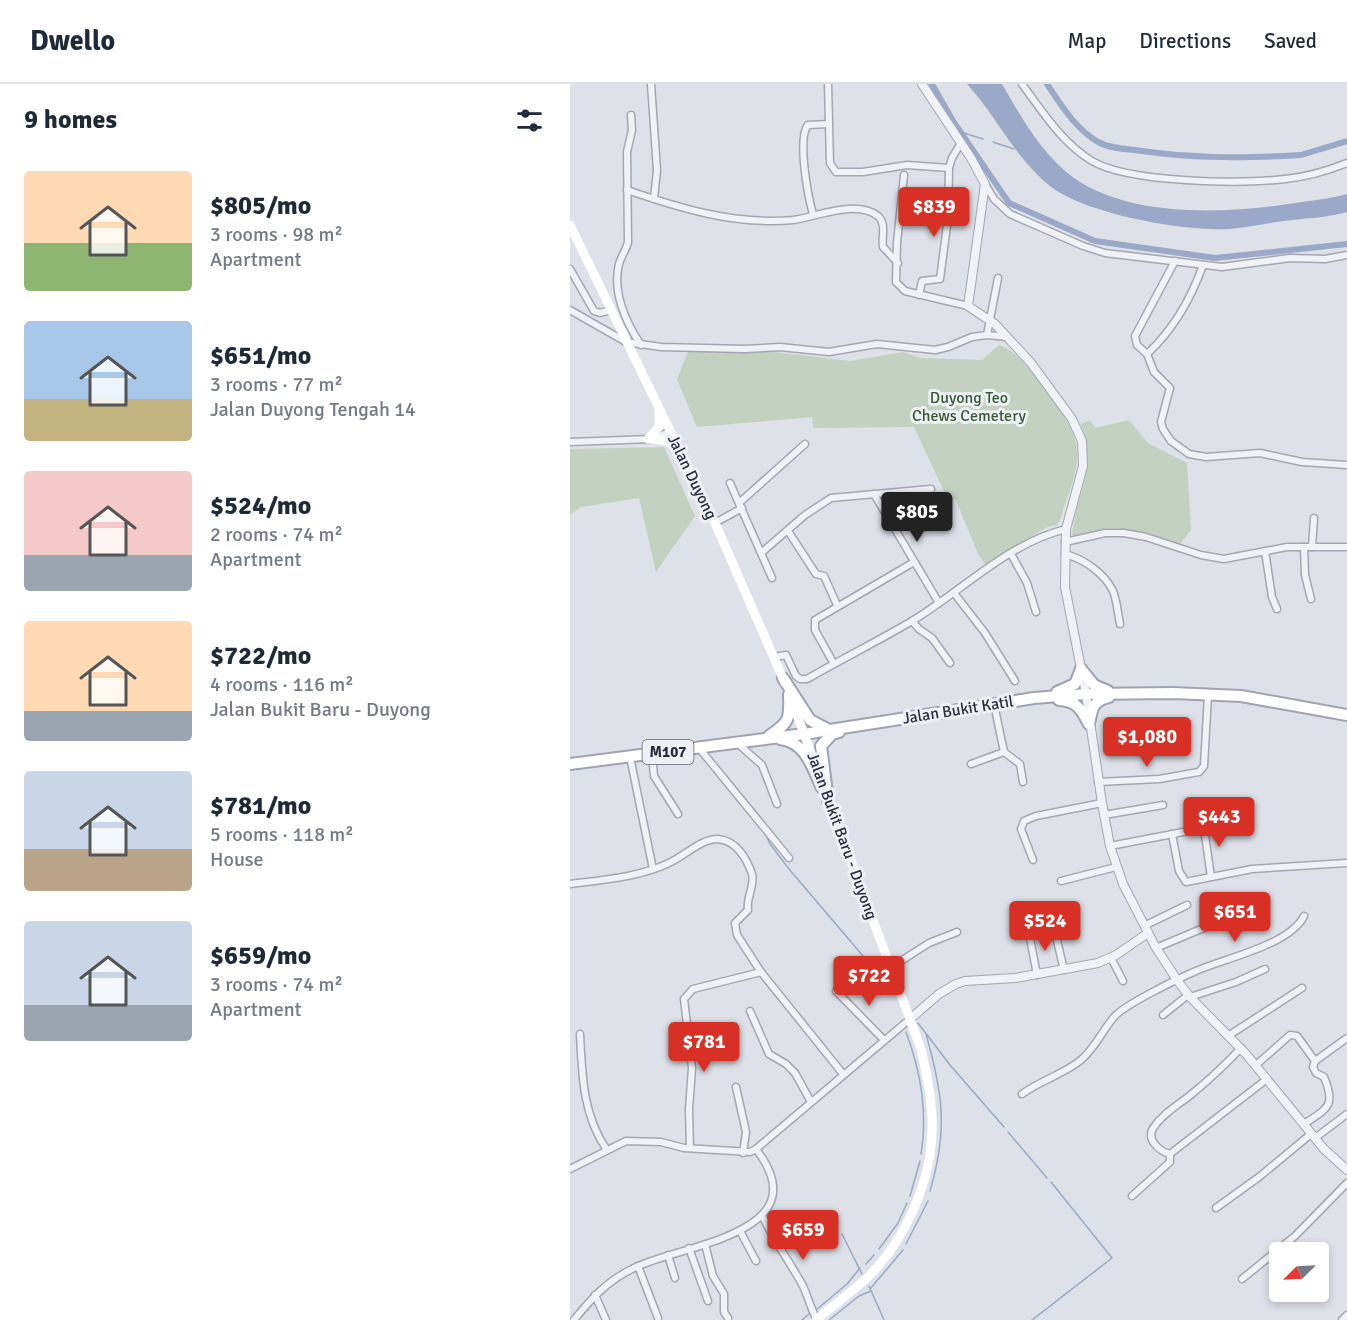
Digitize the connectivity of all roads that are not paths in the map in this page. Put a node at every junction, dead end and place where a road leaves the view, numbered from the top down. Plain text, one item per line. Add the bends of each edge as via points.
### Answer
1 (651, 84) edge
2 (828, 84) edge
3 (922, 84) edge
4 (1022, 84) edge
5 (631, 115) dead end
6 (829, 124) junction
7 (961, 143) junction
8 (1347, 163) edge
9 (949, 168) junction
10 (904, 175) dead end
11 (985, 184) junction
12 (627, 190) junction
13 (654, 200) junction
14 (813, 214) junction
15 (570, 225) edge
16 (1347, 255) edge
17 (1175, 261) junction
18 (898, 263) junction
19 (1203, 266) junction
20 (570, 269) edge
21 (998, 278) dead end
22 (920, 295) junction
23 (968, 306) junction
24 (570, 310) edge
25 (611, 310) junction
26 (989, 320) junction
27 (987, 335) junction
28 (1007, 337) junction
29 (626, 342) junction
30 (641, 345) junction
31 (1147, 354) junction
32 (656, 405) junction
33 (670, 432) junction
34 (649, 439) junction
35 (570, 442) edge
36 (805, 444) dead end
37 (680, 452) junction
38 (1347, 465) edge
39 (730, 483) dead end
40 (931, 489) dead end
41 (874, 494) junction
42 (740, 506) junction
43 (1314, 518) dead end
44 (715, 523) junction
45 (1066, 529) junction
46 (788, 531) junction
47 (1065, 542) junction
48 (1304, 547) junction
49 (1312, 547) junction
50 (1347, 547) edge
51 (1265, 551) junction
52 (761, 553) junction
53 (1011, 554) junction
54 (1065, 554) junction
55 (914, 562) junction
56 (772, 578) dead end
57 (954, 593) junction
58 (1311, 599) dead end
59 (939, 603) junction
60 (837, 605) junction
61 (1277, 609) dead end
62 (1036, 612) dead end
63 (912, 621) junction
64 (1120, 624) dead end
65 (774, 657) junction
66 (950, 663) dead end
67 (834, 664) junction
68 (1081, 669) junction
69 (783, 678) junction
70 (1015, 681) dead end
71 (1113, 693) junction
72 (1127, 693) junction
73 (789, 694) junction
74 (1086, 694) junction
75 (1208, 694) junction
76 (1034, 698) junction
77 (994, 704) junction
78 (1347, 715) edge
79 (1089, 724) junction
80 (859, 726) junction
81 (829, 730) junction
82 (804, 734) junction
83 (766, 738) junction
84 (735, 742) junction
85 (698, 747) junction
86 (1004, 752) junction
87 (652, 754) junction
88 (630, 758) junction
89 (570, 764) edge
90 (971, 764) dead end
91 (1023, 782) dead end
92 (1098, 782) junction
93 (828, 801) junction
94 (1102, 803) junction
95 (777, 804) dead end
96 (1163, 805) dead end
97 (678, 814) dead end
98 (1104, 815) junction
99 (1172, 834) junction
100 (1110, 846) junction
101 (789, 858) dead end
102 (1033, 860) dead end
103 (1347, 863) edge
104 (1116, 867) junction
105 (653, 869) junction
106 (1211, 877) junction
107 (570, 879) edge
108 (1061, 881) dead end
109 (570, 884) edge
110 (1187, 905) dead end
111 (1239, 913) dead end
112 (1304, 915) dead end
113 (1054, 928) dead end
114 (1146, 929) junction
115 (957, 932) dead end
116 (1029, 933) dead end
117 (1156, 948) junction
118 (1111, 958) junction
119 (890, 968) junction
120 (1265, 969) dead end
121 (1064, 970) junction
122 (761, 972) junction
123 (1037, 975) junction
124 (1177, 980) junction
125 (1123, 981) dead end
126 (1302, 988) dead end
127 (836, 991) dead end
128 (1189, 996) junction
129 (750, 1011) dead end
130 (1163, 1015) dead end
131 (909, 1019) junction
132 (580, 1035) dead end
133 (1228, 1036) junction
134 (1347, 1038) edge
135 (885, 1040) junction
136 (1241, 1048) junction
137 (1314, 1061) junction
138 (1256, 1065) junction
139 (843, 1074) junction
140 (1267, 1079) junction
141 (736, 1088) dead end
142 (1022, 1094) dead end
143 (811, 1102) junction
144 (1347, 1114) edge
145 (1304, 1124) junction
146 (1313, 1136) junction
147 (690, 1148) junction
148 (756, 1149) junction
149 (607, 1150) junction
150 (743, 1153) junction
151 (1170, 1154) junction
152 (570, 1169) edge
153 (1347, 1170) edge
154 (1347, 1183) edge
155 (1132, 1196) dead end
156 (1216, 1208) dead end
157 (763, 1217) junction
158 (740, 1230) junction
159 (705, 1244) junction
160 (689, 1248) junction
161 (668, 1255) junction
162 (756, 1261) dead end
163 (638, 1266) junction
164 (675, 1278) dead end
165 (1242, 1279) dead end
166 (595, 1296) junction
167 (708, 1301) dead end
168 (1347, 1315) edge
169 (658, 1318) dead end
170 (728, 1318) dead end
171 (574, 1320) edge
172 (606, 1320) edge
173 (816, 1320) edge
174 (1342, 1320) edge

1 - 13 street via 657,170
2 - 6 street
3 - 7 street
4 - 8 street via 1075,149 1103,167 1126,173 1164,178 1284,179
5 - 12 street
6 - 9 street via 830,163 836,172 907,165
6 - 14 street via 808,125 805,129 807,192
7 - 9 street
7 - 11 street
9 - 22 street via 948,218 940,279 922,281
10 - 18 street
11 - 17 street via 1010,214 1083,246 1105,253
11 - 23 street
12 - 13 street
12 - 30 street via 628,242 617,280 626,323
13 - 14 street via 741,221 796,219
14 - 18 street via 843,209 875,215 883,222 884,247
15 - 25 main road, Jalan Duyong
16 - 19 street via 1233,267
17 - 19 street
17 - 31 street via 1136,332 1137,345
18 - 22 street via 896,282 905,291
19 - 31 street via 1170,331
20 - 25 street via 594,311
21 - 26 street
22 - 23 street
23 - 26 street
24 - 29 street
25 - 29 main road, Jalan Duyong
26 - 27 street
26 - 28 street
27 - 28 street
27 - 30 street via 935,350 877,344 829,352 780,347 700,349
28 - 45 street via 1057,396 1082,441 1083,466
29 - 30 street
29 - 32 main road, Jalan Duyong
31 - 38 street via 1154,372 1170,388 1161,422 1163,429 1171,441 1189,454 1206,457 1260,453 1302,462
32 - 33 main road, Jalan Duyong
32 - 34 main road via 659,427
33 - 34 street
33 - 37 main road, Jalan Duyong
34 - 35 street
34 - 37 main road via 667,441
36 - 42 street
37 - 44 main road, Jalan Duyong
39 - 42 street
40 - 41 street
41 - 46 street via 831,498
41 - 55 street
42 - 44 street
42 - 52 street
43 - 49 street
44 - 65 main road, Jalan Duyong
45 - 47 street
45 - 53 street
46 - 52 street
46 - 60 street via 816,574 824,576
47 - 51 street via 1124,533 1213,558
47 - 54 street
48 - 49 street
48 - 51 street
48 - 58 street
49 - 50 street
51 - 61 street
52 - 56 street
53 - 57 street
53 - 62 street via 1027,583
54 - 64 street via 1082,559 1109,585
54 - 68 street via 1065,588
55 - 59 street
55 - 60 street
57 - 59 street
57 - 70 street
59 - 63 street
60 - 67 street via 818,617 814,625
63 - 66 street via 932,638
63 - 67 street
65 - 67 street via 786,655 800,679
65 - 69 main road, Jalan Duyong
68 - 71 main road via 1099,688
68 - 74 street
68 - 76 main road via 1079,678 1069,688
69 - 73 main road, Jalan Duyong
69 - 81 main road via 810,720
71 - 72 main road, Jalan Bukit Katil / M107
71 - 74 main road, Jalan Bukit Katil / M107
72 - 75 main road, Jalan Bukit Katil / M107
72 - 79 main road via 1099,700 1091,709
73 - 82 main road, Jalan Duyong
73 - 83 main road via 787,722
74 - 76 main road, Jalan Bukit Katil / M107
74 - 79 street
75 - 78 main road, Jalan Bukit Katil / M107
75 - 92 street via 1204,766 1199,772 1159,779
76 - 77 main road, Jalan Bukit Katil / M107
76 - 79 main road via 1070,701 1082,709
77 - 80 main road, Jalan Bukit Katil / M107
77 - 86 street
79 - 92 street
80 - 81 main road, Jalan Bukit Katil / M107
80 - 93 main road via 832,734 821,746
81 - 82 main road, Jalan Bukit Katil / M107
82 - 83 main road, Jalan Bukit Katil / M107
82 - 93 main road, Jalan Bukit Baru - Duyong
83 - 84 main road, Jalan Bukit Katil / M107
83 - 93 main road via 788,740 802,747
84 - 85 main road, Jalan Bukit Katil / M107
84 - 95 street via 762,765
85 - 87 main road, Jalan Bukit Katil / M107
85 - 101 street
86 - 90 street
86 - 91 street via 1020,764
87 - 88 main road, Jalan Bukit Katil / M107
87 - 97 street via 654,776
88 - 89 main road, Jalan Bukit Katil / M107
88 - 105 street
92 - 94 street
93 - 119 main road, Jalan Bukit Baru - Duyong
94 - 98 street
94 - 102 street via 1024,821 1022,833
96 - 98 street
98 - 100 street
99 - 100 street
99 - 106 street via 1183,880
99 - 106 street via 1196,829 1204,832
100 - 104 street
103 - 106 street via 1252,869
104 - 108 street
104 - 114 street
105 - 109 street
105 - 122 street via 716,839 737,848 753,877 748,910 735,922 735,931
107 - 109 street
110 - 114 street
111 - 117 street
112 - 124 street via 1296,928 1282,938
113 - 121 street
114 - 117 street
114 - 118 street
115 - 119 street
116 - 123 street
117 - 124 street
118 - 121 street
118 - 125 street
119 - 131 main road, Jalan Bukit Baru - Duyong
120 - 128 street
121 - 123 street
122 - 139 street
122 - 147 street via 693,990 684,999 692,1068
123 - 131 street via 956,984
124 - 128 street
124 - 142 street via 1121,1011 1084,1057
126 - 133 street
127 - 135 street
128 - 130 street
128 - 133 street
129 - 143 street via 769,1054 795,1073
131 - 135 street
131 - 173 main road, Jalan Bukit Baru - Duyong via 930,1089 932,1132 926,1171 902,1232 887,1253 870,1275
132 - 149 street via 588,1113
133 - 136 street
134 - 137 street
135 - 139 street
136 - 138 street
136 - 151 street via 1153,1128 1155,1145
137 - 138 street via 1294,1035
137 - 145 street via 1314,1070 1324,1077 1331,1093 1330,1105
138 - 140 street
139 - 143 street
140 - 145 street
140 - 151 street
141 - 150 street via 746,1132
143 - 148 street
144 - 146 street
145 - 146 street
146 - 153 street
146 - 156 street
147 - 149 street via 626,1141
147 - 150 street
148 - 150 street
148 - 157 street via 773,1182
149 - 152 street
151 - 155 street via 1170,1162 1161,1173
154 - 165 street via 1295,1236
157 - 158 street
157 - 173 street via 803,1286
158 - 159 street
158 - 162 street
159 - 160 street
159 - 170 street via 712,1276 724,1294
160 - 161 street
160 - 167 street
161 - 163 street
161 - 164 street
163 - 166 street
163 - 169 street
166 - 171 street
166 - 172 street
168 - 174 street

